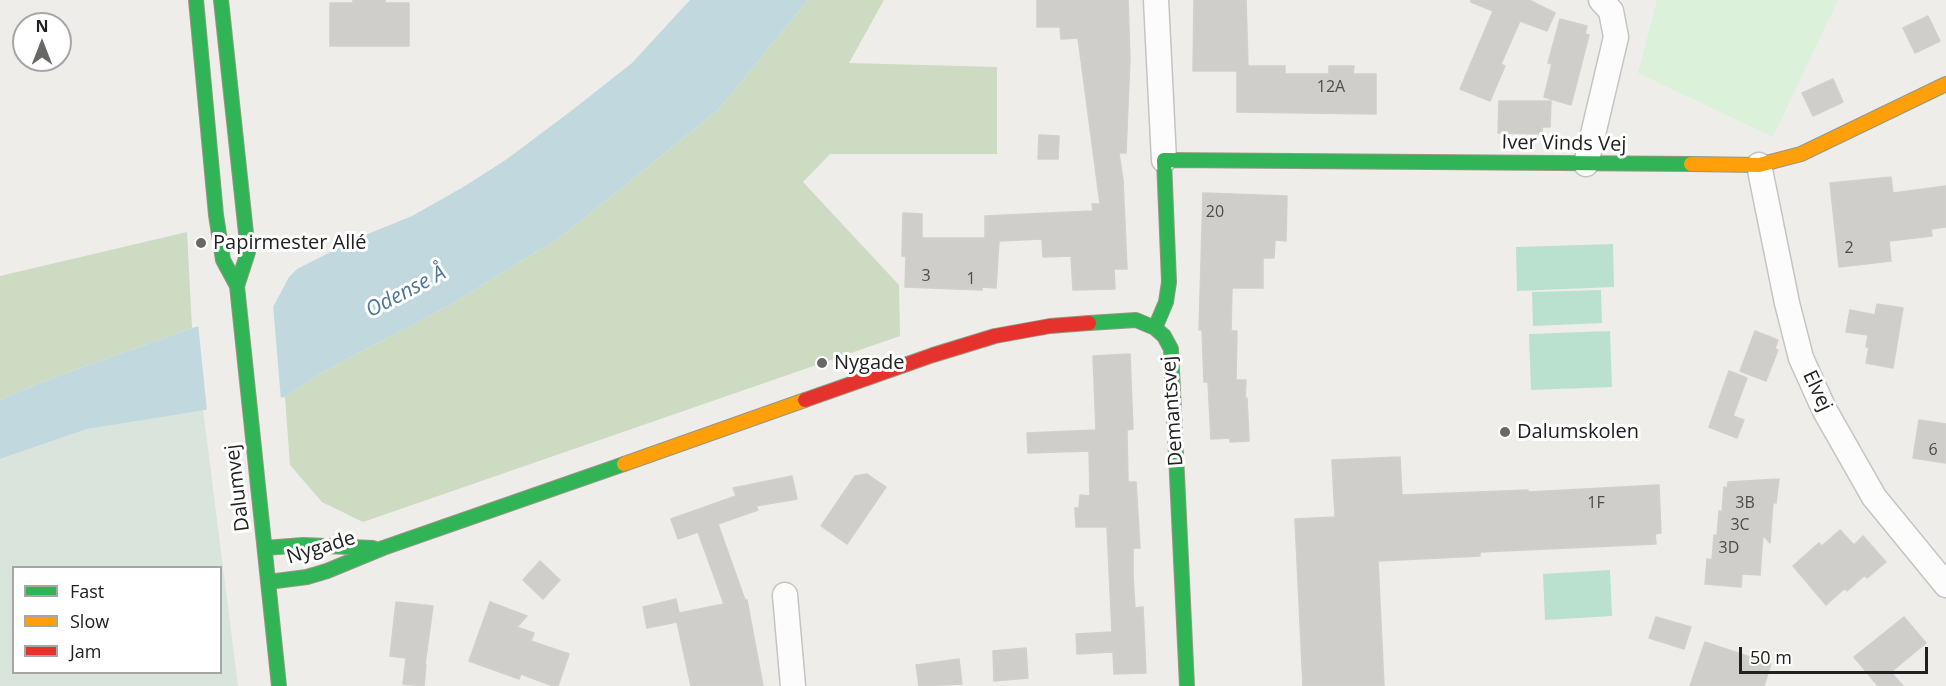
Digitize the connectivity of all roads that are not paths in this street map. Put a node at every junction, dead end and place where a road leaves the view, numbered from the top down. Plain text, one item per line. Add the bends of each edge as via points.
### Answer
1 (196, 0) edge
2 (221, 0) edge
3 (1156, 0) edge
4 (1601, 0) edge
5 (1946, 84) edge
6 (1164, 160) junction
7 (1586, 164) junction
8 (1759, 165) junction
9 (237, 286) junction
10 (1155, 328) junction
11 (265, 548) junction
12 (383, 548) junction
13 (268, 582) junction
14 (1946, 585) edge
15 (785, 595) dead end
16 (279, 686) edge
17 (793, 686) edge
18 (1187, 686) edge

1 - 9 street, Dalumvej via 216,214 223,260
2 - 9 street, Dalumvej via 248,252
3 - 6 street, Demantsvej
4 - 7 street via 1611,11 1616,37
5 - 8 street, Iver Vinds Vej via 1801,154
6 - 7 street, Iver Vinds Vej
6 - 10 street, Demantsvej via 1169,282
7 - 8 street, Iver Vinds Vej
8 - 14 street, Elvej via 1786,303 1801,357 1824,409 1874,497
9 - 11 street, Dalumvej
10 - 12 street, Nygade via 1136,320 1050,326 995,336
10 - 18 street, Demantsvej via 1171,349
11 - 12 street, Nygade
11 - 13 street, Dalumvej
12 - 13 street, Nygade via 307,577
13 - 16 street, Dalumvej
15 - 17 street

